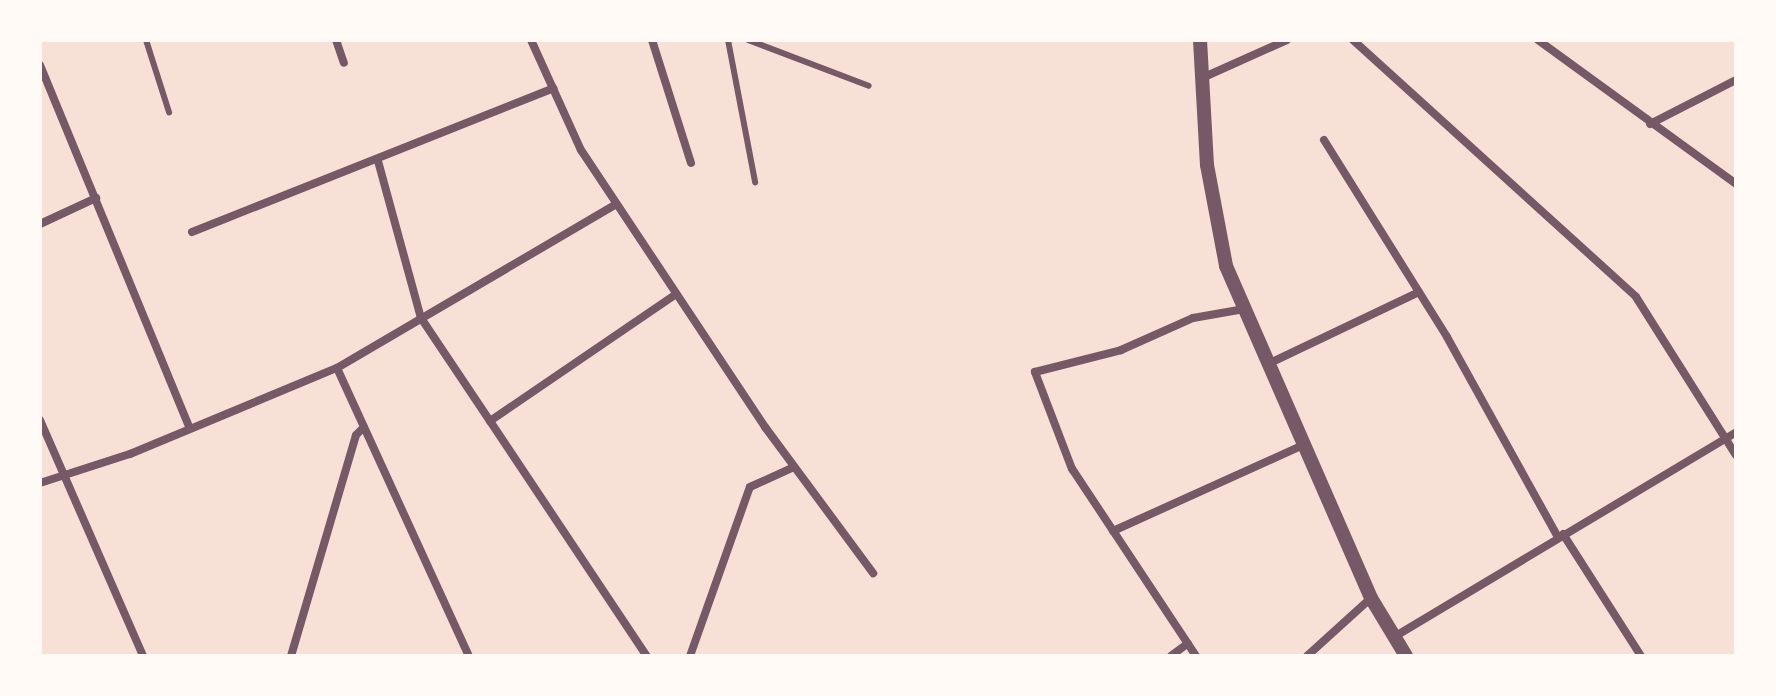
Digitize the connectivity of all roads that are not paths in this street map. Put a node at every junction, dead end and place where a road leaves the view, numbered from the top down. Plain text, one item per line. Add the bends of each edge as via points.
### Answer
1 (146, 40) edge
2 (336, 40) edge
3 (531, 40) edge
4 (652, 40) edge
5 (728, 40) edge
6 (748, 40) edge
7 (1200, 40) edge
8 (1287, 40) edge
9 (1353, 40) edge
10 (1538, 40) edge
11 (344, 63) dead end
12 (40, 65) edge
13 (1202, 78) junction
14 (1736, 80) edge
15 (869, 86) dead end
16 (553, 88) junction
17 (169, 112) dead end
18 (1650, 124) junction
19 (1324, 140) dead end
20 (378, 161) junction
21 (691, 163) dead end
22 (755, 182) dead end
23 (1736, 184) edge
24 (96, 198) junction
25 (617, 204) junction
26 (40, 224) edge
27 (192, 232) dead end
28 (1419, 292) junction
29 (676, 294) junction
30 (1244, 309) junction
31 (421, 318) junction
32 (1267, 365) junction
33 (337, 368) junction
34 (40, 420) edge
35 (490, 421) junction
36 (189, 427) junction
37 (364, 427) junction
38 (1736, 432) edge
39 (1724, 438) junction
40 (1301, 446) junction
41 (1736, 455) edge
42 (794, 467) junction
43 (66, 474) junction
44 (40, 483) edge
45 (1113, 531) junction
46 (1561, 535) junction
47 (873, 573) dead end
48 (1371, 598) junction
49 (1394, 637) junction
50 (1188, 643) junction
51 (143, 656) edge
52 (291, 656) edge
53 (469, 656) edge
54 (647, 656) edge
55 (690, 656) edge
56 (1171, 656) edge
57 (1196, 656) edge
58 (1307, 656) edge
59 (1406, 656) edge
60 (1641, 656) edge

1 - 17 lane
2 - 11 street
3 - 16 street
4 - 21 street
5 - 22 lane
6 - 15 lane
7 - 13 street
8 - 13 street
9 - 39 street via 1636,297
10 - 18 street
12 - 24 street
13 - 30 street via 1207,165 1226,266
14 - 18 street
16 - 20 street
16 - 25 street via 581,150
18 - 23 street
19 - 28 street
20 - 27 street
20 - 31 street
24 - 26 street
24 - 36 street
25 - 29 street
25 - 31 street
28 - 32 street
28 - 46 street
29 - 35 street
29 - 42 street
30 - 32 street
30 - 45 street via 1193,318 1121,350 1035,372 1072,469
31 - 33 street
31 - 35 street
32 - 40 street
33 - 36 street
33 - 37 street
34 - 43 street
35 - 54 street
36 - 43 street
37 - 52 street via 356,435
37 - 53 street
38 - 39 street
39 - 41 street
39 - 46 street
40 - 45 street
40 - 48 street
42 - 47 street
42 - 55 street via 750,487
43 - 44 street
43 - 51 street
45 - 50 street
46 - 49 street
46 - 60 street
48 - 49 street
48 - 58 street
49 - 59 street
50 - 56 street
50 - 57 street

